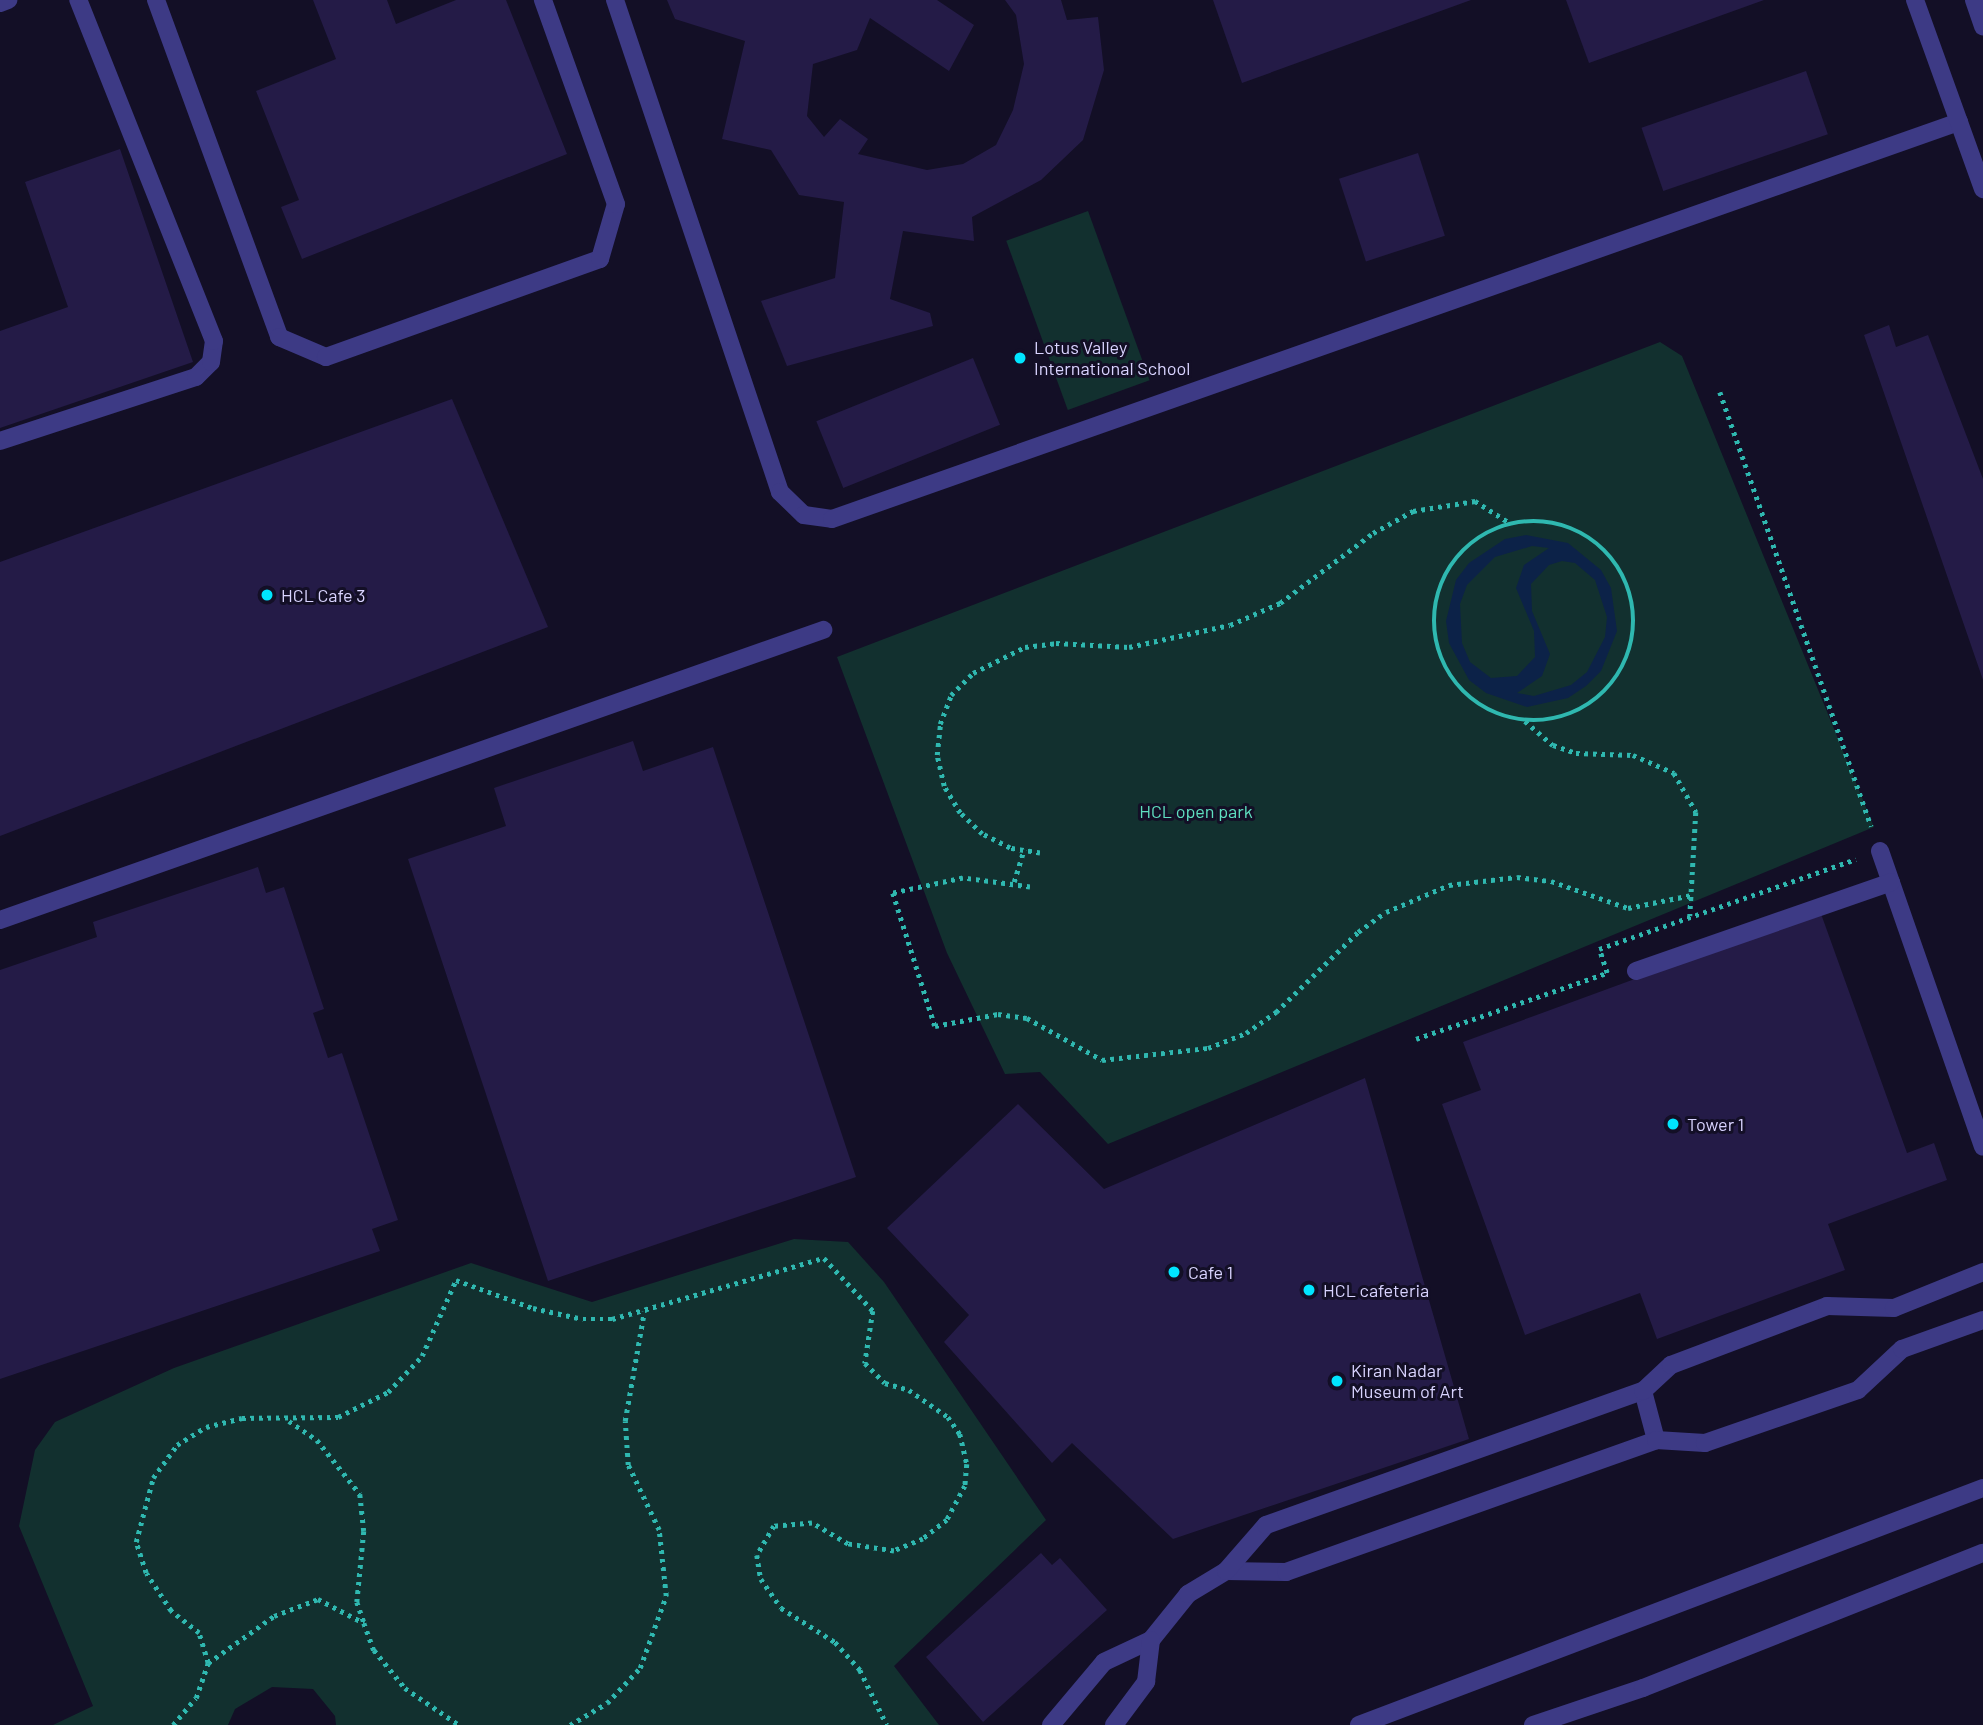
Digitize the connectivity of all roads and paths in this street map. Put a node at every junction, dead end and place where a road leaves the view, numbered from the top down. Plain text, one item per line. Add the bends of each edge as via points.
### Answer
1 (8, 0) edge
2 (78, 0) edge
3 (156, 0) edge
4 (543, 0) edge
5 (615, 0) edge
6 (1915, 0) edge
7 (1974, 0) edge
8 (0, 3) edge
9 (1983, 26) edge
10 (1959, 122) junction
11 (1983, 189) edge
12 (1720, 392) dead end
13 (0, 441) edge
14 (1510, 523) junction
15 (823, 630) dead end
16 (1524, 720) junction
17 (1024, 850) junction
18 (1880, 851) joint
19 (1040, 853) dead end
20 (1014, 882) junction
21 (1891, 882) junction
22 (1030, 887) dead end
23 (1692, 895) junction
24 (1690, 916) dead end
25 (0, 919) edge
26 (1636, 971) dead end
27 (1983, 1147) edge
28 (1983, 1272) edge
29 (644, 1312) junction
30 (1983, 1321) edge
31 (1643, 1391) junction
32 (289, 1420) junction
33 (1656, 1440) junction
34 (1983, 1488) edge
35 (1983, 1553) edge
36 (1226, 1571) junction
37 (364, 1623) junction
38 (1151, 1640) junction
39 (208, 1663) junction
40 (173, 1725) edge
41 (460, 1725) edge
42 (570, 1725) edge
43 (887, 1725) edge
44 (1051, 1725) edge
45 (1114, 1725) edge
46 (1359, 1725) edge
47 (1533, 1725) edge

1 - 8 street
2 - 13 street via 214,341 211,362 196,377
3 - 4 street via 279,337 326,358 600,259 616,204
5 - 10 street via 780,492 804,515 832,519
6 - 10 street
7 - 9 street
10 - 11 street
12 - 18 path
14 - 16 path via 1468,545 1451,563 1434,608 1434,633 1439,656 1466,696 1486,710
14 - 16 path via 1546,522 1581,532 1617,564 1634,609 1627,657 1600,696 1557,719
14 - 17 path via 1475,501 1413,511 1373,533 1280,603 1230,625 1129,647 1056,643 1025,647 981,668 951,695 940,724 937,755 944,786 982,834
15 - 25 street
16 - 23 path via 1553,745 1576,753 1633,755 1674,773 1696,812
17 - 19 path
17 - 20 path
18 - 21 street
20 - 22 path
20 - 23 path via 963,878 893,893 935,1026 998,1014 1027,1018 1102,1060 1208,1048 1246,1033 1276,1012 1358,932 1386,912 1449,885 1483,879 1540,880 1628,908
21 - 26 street
21 - 27 street
23 - 24 path
28 - 31 street via 1894,1308 1827,1306 1671,1365
29 - 32 path via 583,1319 502,1298 456,1280 422,1356 388,1392 338,1417
29 - 42 path via 625,1421 628,1465 659,1530 666,1596 640,1668 607,1703
29 - 43 path via 824,1258 873,1311 865,1363 885,1383 909,1390 948,1417 960,1434 965,1486 947,1520 923,1539 894,1551 873,1549 812,1523 774,1526 757,1555 761,1580 781,1608 835,1642 860,1670
30 - 33 street via 1902,1349 1858,1390 1705,1443
31 - 33 street
31 - 36 street via 1266,1525
32 - 37 path via 317,1440 360,1494 364,1531 357,1602
32 - 39 path via 242,1418 206,1427 177,1445 153,1478 136,1542 146,1573 171,1611 199,1633
33 - 36 street via 1286,1572
34 - 46 street
35 - 47 street via 1643,1688
36 - 38 street via 1188,1594
37 - 39 path via 339,1606 307,1602 274,1616
37 - 41 path via 374,1650 405,1688 428,1709
38 - 44 street via 1104,1662
38 - 45 street via 1146,1682
39 - 40 path via 196,1698

